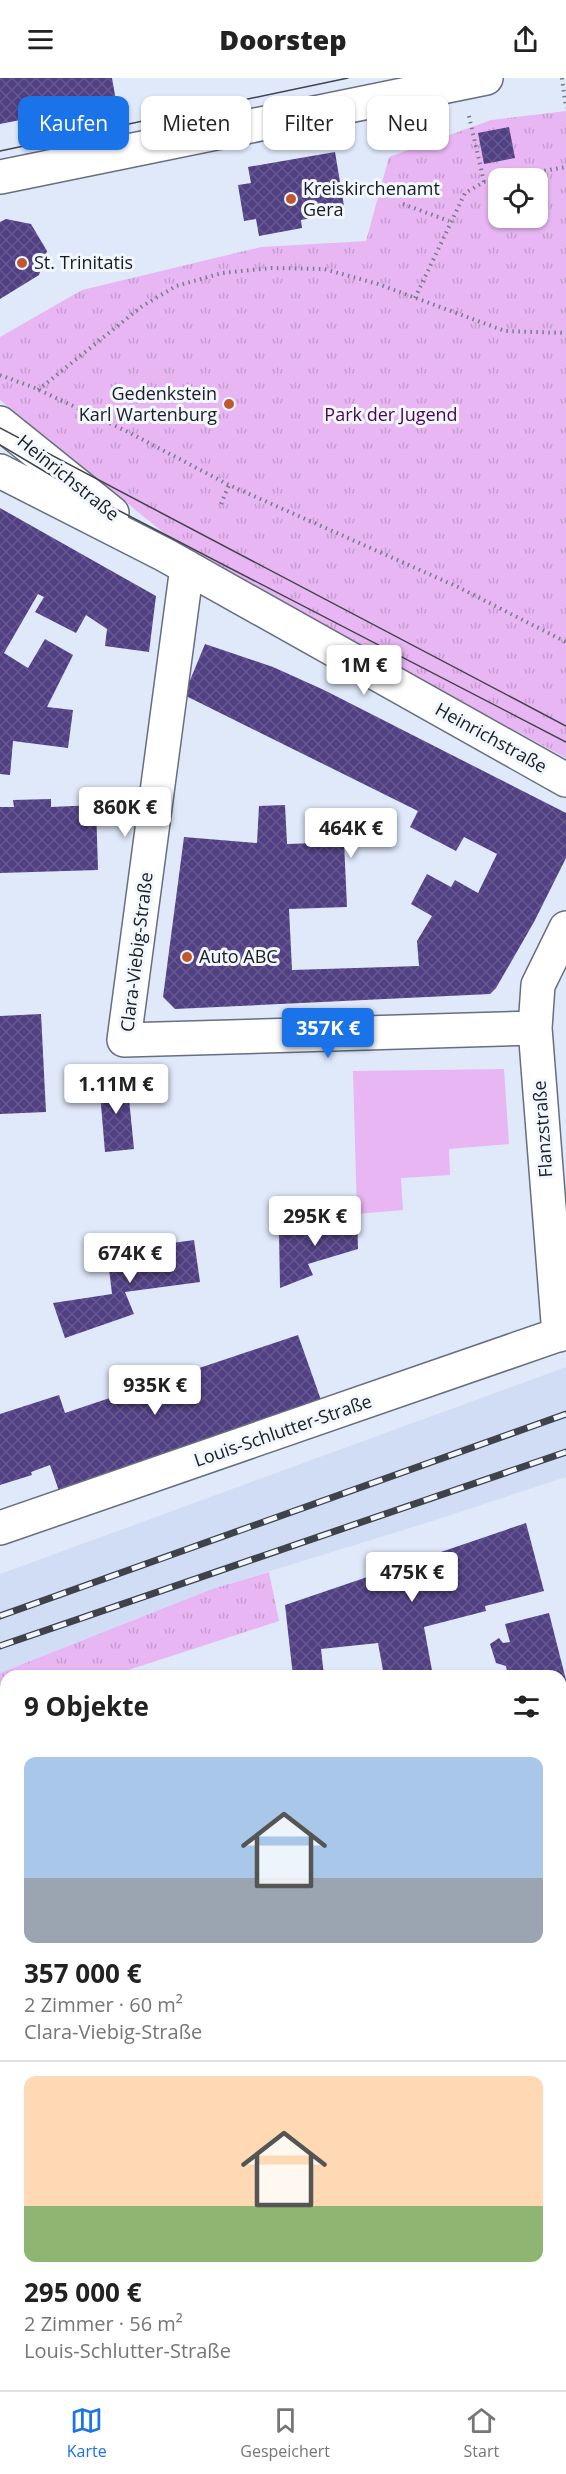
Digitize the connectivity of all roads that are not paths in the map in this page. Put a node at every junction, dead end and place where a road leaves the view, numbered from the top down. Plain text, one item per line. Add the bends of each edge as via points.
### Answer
1 (486, 78) edge
2 (0, 177) edge
3 (0, 423) edge
4 (0, 471) edge
5 (176, 561) junction
6 (566, 780) edge
7 (566, 928) edge
8 (535, 1028) junction
9 (562, 1334) edge
10 (0, 1528) edge

1 - 2 street
3 - 5 street, Heinrichstraße
4 - 5 street, Heinrichstraße
5 - 6 street, Heinrichstraße
5 - 8 street, Clara-Viebig-Straße via 124,1040
7 - 8 street, Flanzstraße via 538,985
8 - 9 street, Flanzstraße
9 - 10 street, Louis-Schlutter-Straße

